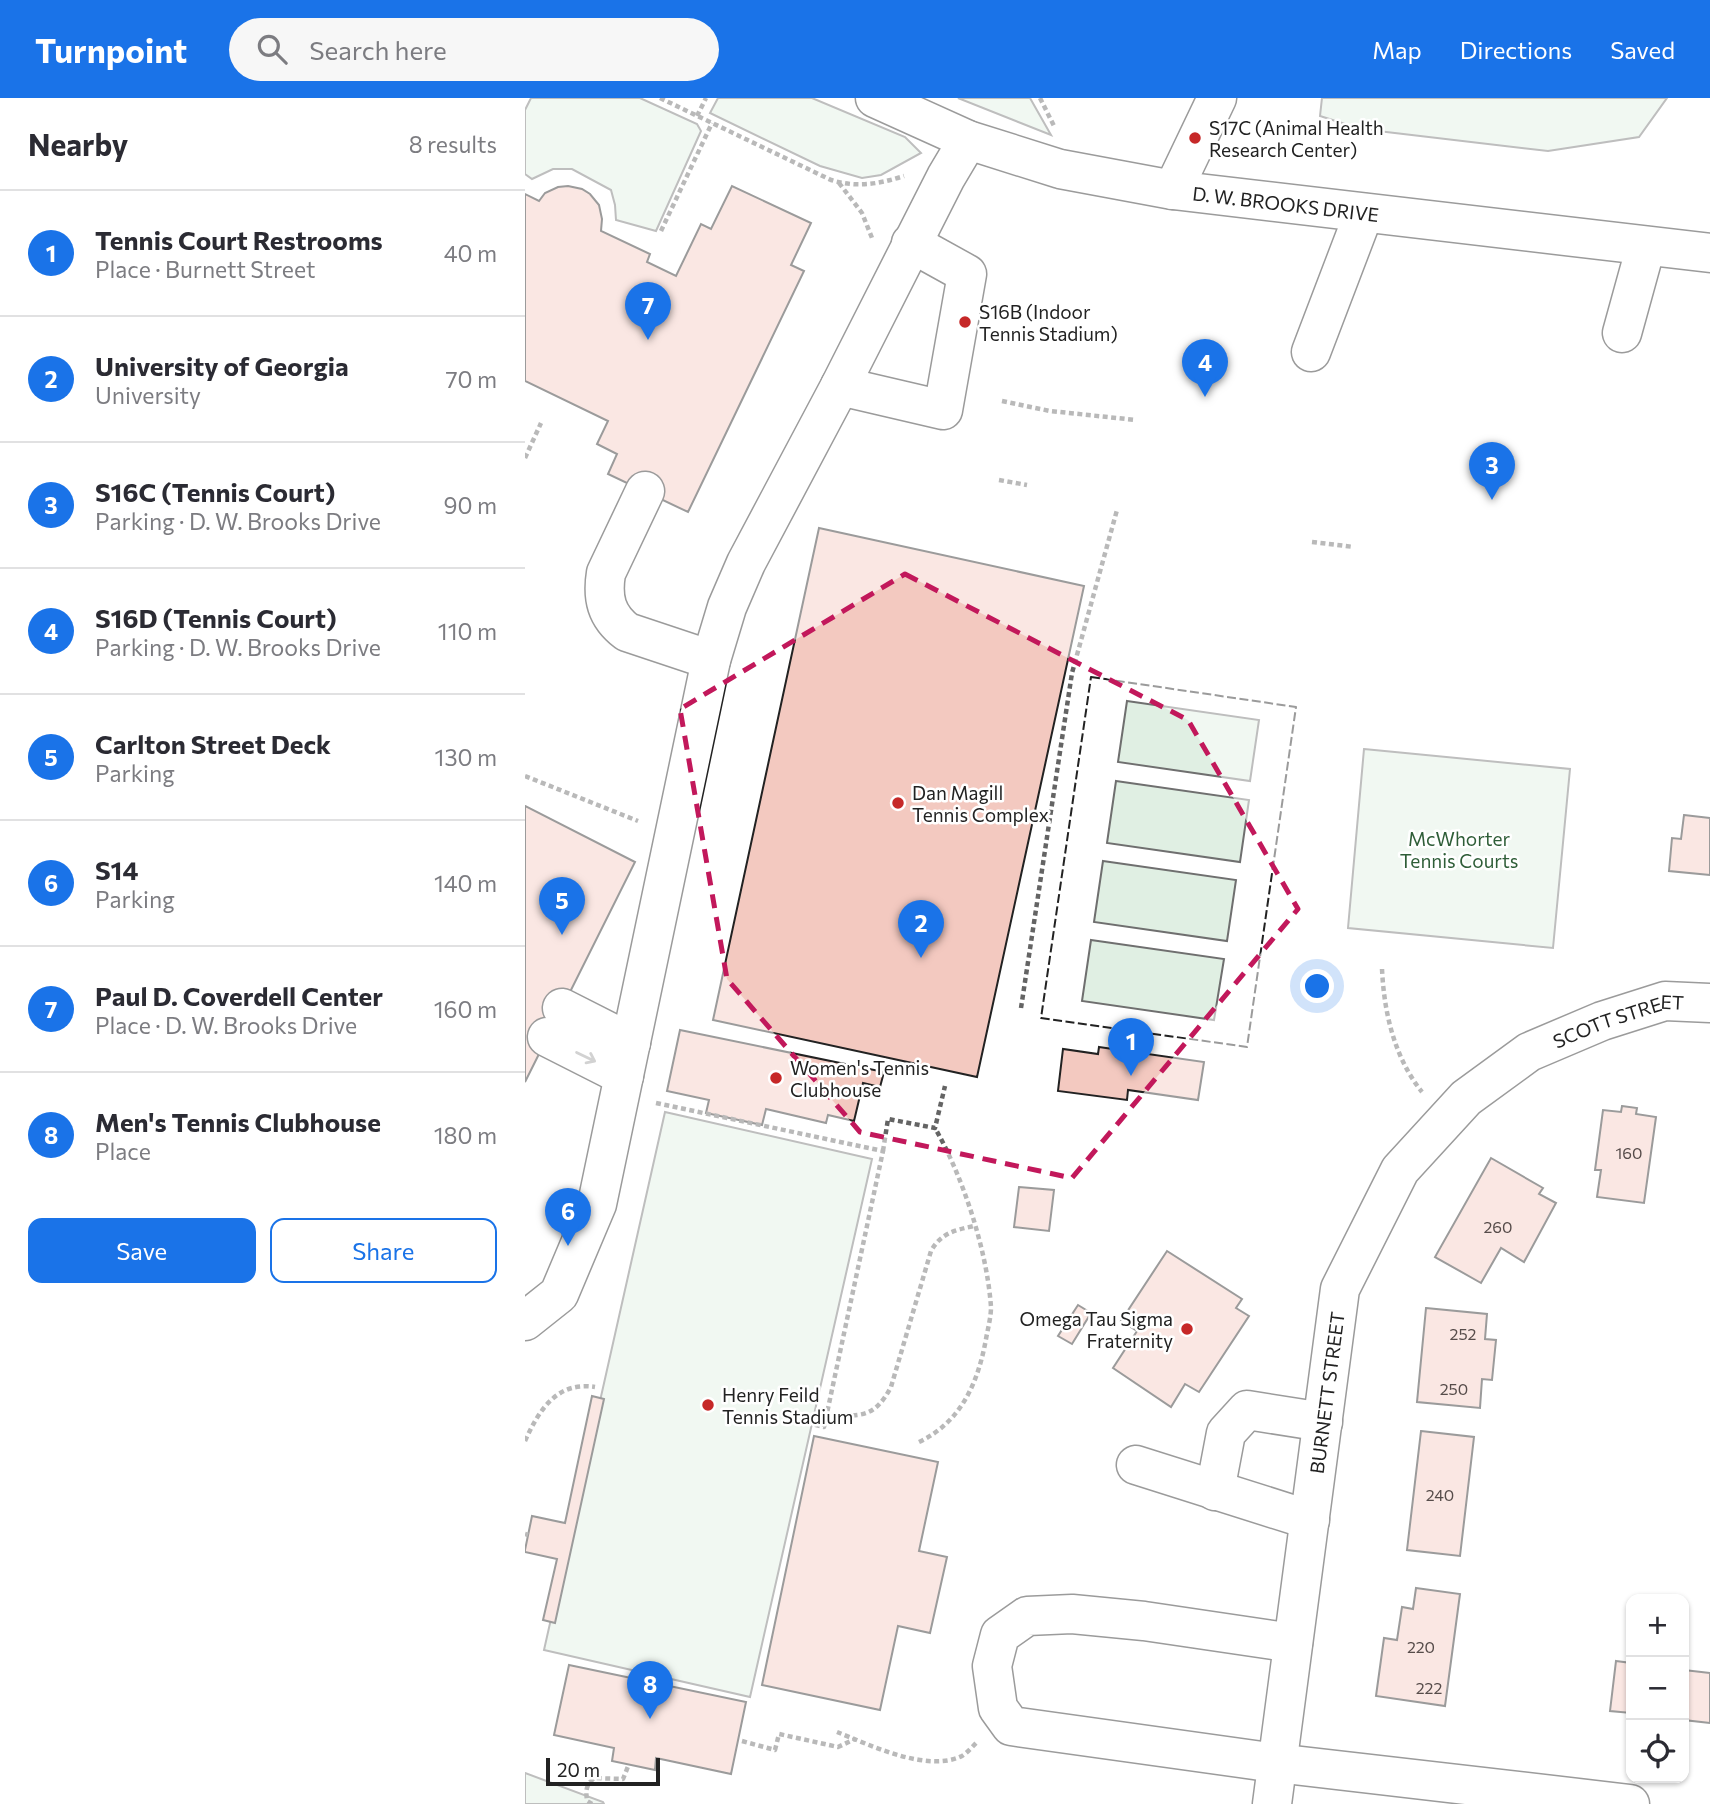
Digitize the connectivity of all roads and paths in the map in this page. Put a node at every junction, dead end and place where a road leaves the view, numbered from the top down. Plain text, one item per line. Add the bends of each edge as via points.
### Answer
1 (660, 98) edge
2 (706, 98) edge
3 (875, 98) edge
4 (1040, 98) edge
5 (1217, 98) edge
6 (697, 116) junction
7 (712, 123) junction
8 (1058, 133) dead end
9 (968, 140) junction
10 (911, 173) dead end
11 (839, 183) junction
12 (1174, 190) junction
13 (1364, 213) junction
14 (661, 231) dead end
15 (893, 246) junction
16 (1646, 246) junction
17 (1710, 253) edge
18 (1622, 333) dead end
19 (1311, 352) dead end
20 (840, 386) junction
21 (1002, 401) dead end
22 (1136, 420) dead end
23 (541, 423) dead end
24 (525, 458) edge
25 (999, 480) dead end
26 (1027, 485) dead end
27 (645, 491) dead end
28 (1117, 510) dead end
29 (1312, 542) dead end
30 (1354, 547) dead end
31 (711, 660) junction
32 (525, 776) edge
33 (649, 825) dead end
34 (1382, 969) dead end
35 (1710, 1003) edge
36 (1021, 1008) dead end
37 (554, 1023) dead end
38 (1529, 1052) joint
39 (634, 1074) junction
40 (1411, 1078) dead end
41 (945, 1086) dead end
42 (935, 1128) junction
43 (883, 1151) junction
44 (974, 1226) junction
45 (525, 1321) edge
46 (595, 1387) dead end
47 (827, 1415) junction
48 (800, 1421) dead end
49 (1323, 1422) junction
50 (525, 1441) edge
51 (919, 1442) dead end
52 (1136, 1465) dead end
53 (1215, 1491) junction
54 (1310, 1520) junction
55 (1293, 1643) junction
56 (1005, 1718) junction
57 (837, 1732) dead end
58 (856, 1739) junction
59 (742, 1741) dead end
60 (1276, 1763) junction
61 (629, 1764) dead end
62 (592, 1804) edge
63 (1272, 1804) edge
64 (1630, 1804) edge

1 - 6 path
2 - 6 path
3 - 9 street, D. W. BROOKS DRIVE
4 - 8 path
5 - 12 street
6 - 7 path
7 - 11 path
7 - 14 path
9 - 12 street, D. W. BROOKS DRIVE via 1059,170
9 - 15 street
10 - 11 path via 860,186
11 - 15 path
12 - 13 street, D. W. BROOKS DRIVE
13 - 16 street, D. W. BROOKS DRIVE
13 - 19 street
15 - 20 street
15 - 20 street via 967,274 943,410
16 - 17 street, D. W. BROOKS DRIVE
16 - 18 street
20 - 31 street via 746,562
21 - 22 path
23 - 24 path
25 - 26 path
27 - 31 street via 606,573 607,609 627,632
28 - 36 path via 1072,673
29 - 30 path
31 - 39 street
32 - 33 path
34 - 40 path via 1384,1001
35 - 38 street, SCOTT STREET via 1665,1001
37 - 39 street
38 - 49 street, BURNETT STREET via 1466,1098 1400,1170 1341,1289
39 - 43 path
39 - 45 street via 597,1204 559,1294
41 - 42 path
42 - 43 path via 888,1119
42 - 44 path via 953,1159
43 - 47 path
44 - 47 path via 938,1239 931,1251 883,1403 870,1413
44 - 51 path via 991,1310 984,1352 968,1398 938,1433
46 - 50 path via 584,1385 554,1394
47 - 48 path via 824,1427
49 - 53 street via 1247,1410 1226,1433
49 - 54 street, BURNETT STREET
52 - 53 street
53 - 54 street
54 - 55 street, BURNETT STREET
55 - 56 street via 1072,1614 1027,1616 1000,1635 992,1665 998,1708
55 - 60 street, BURNETT STREET
56 - 58 path via 962,1756 931,1762
56 - 60 street via 1011,1726
57 - 58 path
58 - 59 path via 838,1747 779,1734 775,1750
60 - 63 street, BURNETT STREET
60 - 64 street
61 - 62 path via 623,1779 594,1778 588,1783 587,1801

